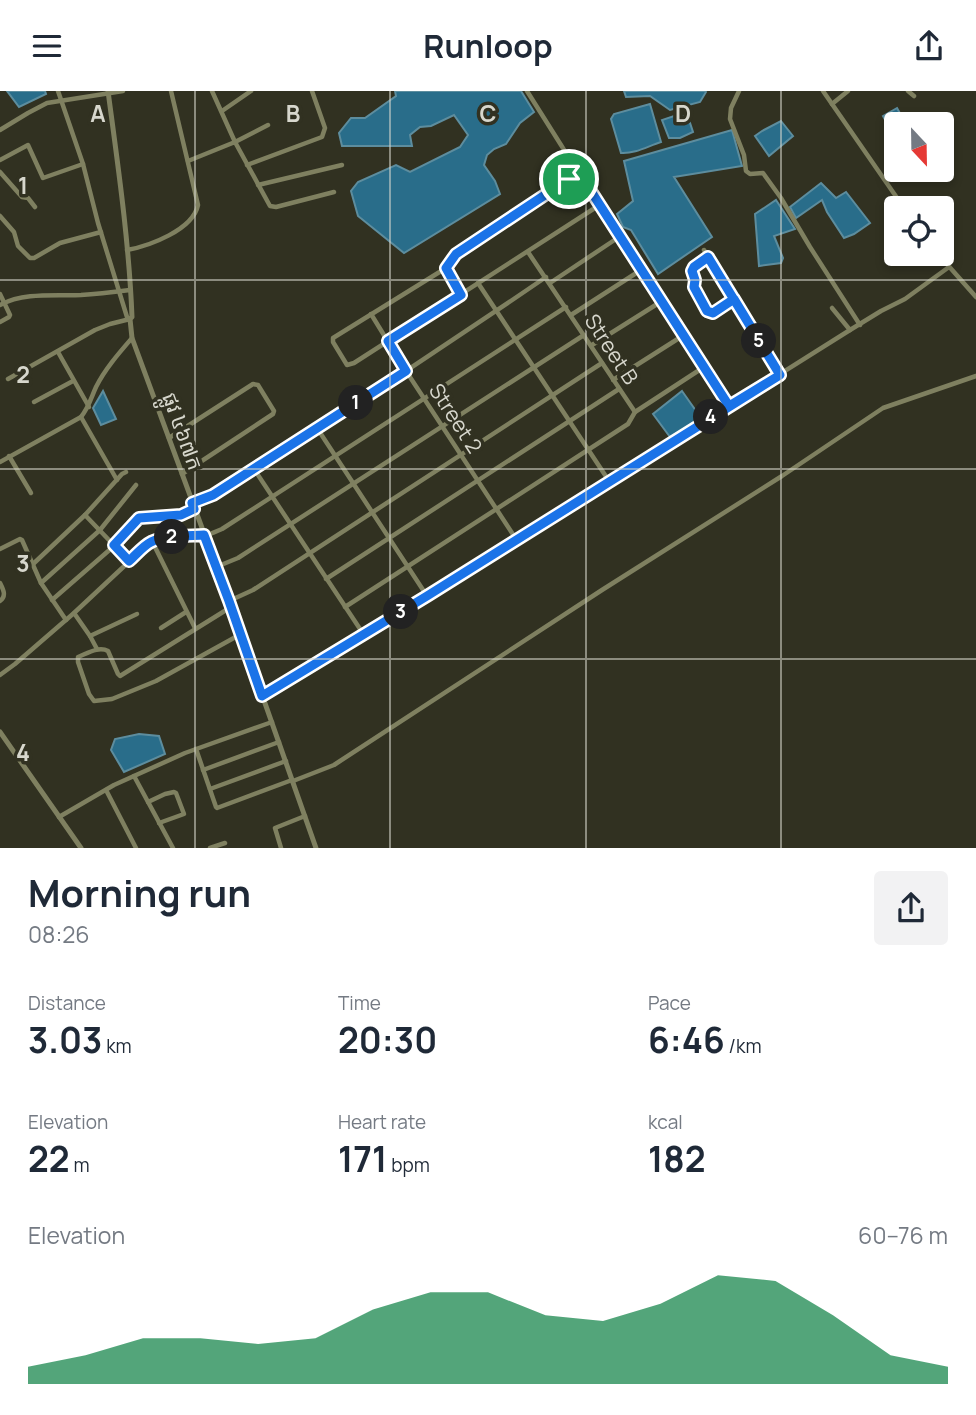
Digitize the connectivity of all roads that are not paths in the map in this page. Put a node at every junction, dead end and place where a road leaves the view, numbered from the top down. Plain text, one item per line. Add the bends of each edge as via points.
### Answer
1 (58, 91) edge
2 (123, 91) edge
3 (171, 91) edge
4 (212, 91) edge
5 (251, 91) edge
6 (312, 91) edge
7 (527, 91) edge
8 (739, 91) edge
9 (823, 91) edge
10 (848, 91) edge
11 (908, 91) edge
12 (108, 92) edge
13 (914, 96) dead end
14 (62, 101) junction
15 (832, 104) junction
16 (222, 111) junction
17 (268, 125) dead end
18 (0, 130) edge
19 (235, 142) junction
20 (0, 160) edge
21 (188, 161) junction
22 (83, 164) junction
23 (247, 165) junction
24 (342, 165) dead end
25 (578, 171) junction
26 (0, 172) edge
27 (258, 185) junction
28 (334, 192) dead end
29 (896, 196) edge
30 (598, 206) junction
31 (35, 207) dead end
32 (0, 216) edge
33 (101, 232) junction
34 (619, 237) junction
35 (127, 250) junction
36 (704, 250) dead end
37 (528, 252) junction
38 (708, 257) junction
39 (949, 267) joint
40 (446, 268) junction
41 (641, 270) junction
42 (546, 277) junction
43 (478, 283) junction
44 (550, 283) junction
45 (130, 290) junction
46 (118, 292) junction
47 (0, 294) edge
48 (461, 295) junction
49 (976, 297) edge
50 (734, 299) junction
51 (662, 301) junction
52 (2, 304) edge
53 (566, 307) junction
54 (832, 308) dead end
55 (497, 311) junction
56 (371, 314) junction
57 (571, 315) junction
58 (130, 319) junction
59 (0, 322) edge
60 (860, 324) junction
61 (850, 330) junction
62 (584, 335) junction
63 (684, 335) junction
64 (132, 338) junction
65 (515, 339) junction
66 (388, 341) junction
67 (592, 345) junction
68 (58, 352) junction
69 (602, 363) junction
70 (704, 367) junction
71 (534, 368) junction
72 (406, 371) junction
73 (780, 375) junction
74 (976, 376) edge
75 (8, 379) dead end
76 (613, 380) junction
77 (73, 381) junction
78 (619, 389) junction
79 (552, 395) junction
80 (424, 398) junction
81 (34, 402) dead end
82 (729, 406) junction
83 (89, 407) junction
84 (635, 412) junction
85 (81, 417) junction
86 (569, 421) junction
87 (443, 426) junction
88 (317, 428) junction
89 (169, 438) junction
90 (588, 449) junction
91 (461, 454) junction
92 (9, 456) junction
93 (335, 456) junction
94 (0, 461) edge
95 (254, 469) junction
96 (126, 472) dead end
97 (182, 474) junction
98 (117, 480) junction
99 (478, 481) junction
100 (609, 481) junction
101 (354, 484) junction
102 (136, 485) dead end
103 (31, 493) dead end
104 (272, 497) junction
105 (193, 506) junction
106 (496, 509) junction
107 (372, 512) junction
108 (85, 515) junction
109 (290, 524) junction
110 (100, 530) junction
111 (204, 535) junction
112 (389, 538) junction
113 (516, 539) junction
114 (152, 541) junction
115 (114, 545) junction
116 (0, 549) edge
117 (309, 553) junction
118 (129, 561) junction
119 (32, 565) junction
120 (216, 567) junction
121 (408, 567) junction
122 (327, 579) junction
123 (0, 583) edge
124 (41, 583) junction
125 (427, 596) junction
126 (52, 600) junction
127 (0, 601) edge
128 (230, 604) junction
129 (345, 607) junction
130 (186, 612) junction
131 (74, 613) junction
132 (137, 614) dead end
133 (66, 620) junction
134 (161, 628) dead end
135 (195, 629) junction
136 (241, 634) junction
137 (364, 635) junction
138 (90, 636) junction
139 (97, 649) junction
140 (0, 675) edge
141 (262, 696) junction
142 (272, 722) junction
143 (0, 732) edge
144 (279, 742) junction
145 (196, 748) junction
146 (286, 761) junction
147 (203, 770) junction
148 (134, 776) junction
149 (293, 781) junction
150 (210, 789) junction
151 (106, 790) junction
152 (148, 802) junction
153 (305, 816) junction
154 (59, 817) junction
155 (159, 823) junction
156 (225, 843) dead end
157 (81, 848) edge
158 (136, 848) edge
159 (173, 848) edge
160 (210, 848) edge
161 (281, 848) edge
162 (316, 848) edge

1 - 14 street
2 - 12 street
3 - 21 street
4 - 16 street
5 - 16 street
6 - 23 street via 325,128 322,137
7 - 25 street
8 - 60 street via 730,120 746,171 763,173
9 - 15 street
10 - 15 street
11 - 13 street
12 - 14 street
12 - 35 street, ផ្លូវ ៤៦៧ក
14 - 18 street via 47,103
14 - 22 street
15 - 29 street
16 - 19 street
17 - 19 street
19 - 21 street
19 - 23 street
20 - 22 street via 28,145 43,178
21 - 35 street via 197,211 170,235
22 - 33 street
23 - 27 street
24 - 27 street
25 - 30 street
25 - 40 street via 456,254
26 - 31 street
27 - 28 street via 272,207
30 - 34 street
30 - 37 street
32 - 33 street via 30,258 60,243
33 - 46 street
34 - 41 street
34 - 44 street
35 - 45 street, ផ្លូវ ៤៦៧ក
36 - 38 street
37 - 42 street, Street B
37 - 43 street
38 - 50 street
38 - 50 street via 692,271 694,287 707,311 713,313
39 - 49 street
39 - 60 street
40 - 48 street
40 - 56 street
41 - 51 street
41 - 57 street
42 - 44 street, Street B
42 - 55 street
43 - 48 street
43 - 55 street
44 - 53 street, Street B
45 - 46 street
45 - 58 street, ផ្លូវ ៤៦៧ក
46 - 52 street via 16,298
46 - 58 street
47 - 52 street
48 - 66 street
50 - 73 street
51 - 63 street
51 - 67 street
52 - 59 street via 10,314
53 - 57 street, Street B
53 - 65 street
54 - 61 street
55 - 65 street
55 - 72 street
56 - 66 street, Street 2
56 - 66 street via 333,338 347,365
57 - 62 street, Street B
58 - 64 street, ផ្លូវ ៤៦៧ក
58 - 68 street via 95,330
60 - 61 street
61 - 73 street
62 - 67 street, Street B
62 - 71 street
63 - 70 street
63 - 76 street
64 - 83 street via 96,387
64 - 89 street, ផ្លូវ ៤៦៧ក
65 - 71 street
65 - 80 street
66 - 72 street, Street 2
67 - 69 street, Street B
68 - 75 street
68 - 77 street
69 - 76 street, Street B
69 - 79 street
70 - 82 street
70 - 84 street
71 - 79 street
71 - 87 street
72 - 80 street, Street 2
72 - 88 street
73 - 82 street
74 - 149 street via 883,408 334,765
76 - 78 street, Street B
77 - 81 street
77 - 83 street
78 - 84 street, Street B
78 - 86 street
79 - 86 street
79 - 91 street
80 - 87 street, Street 2
80 - 93 street
82 - 100 street
83 - 85 street
84 - 90 street, Street B via 628,424
85 - 92 street
85 - 98 street
86 - 90 street
86 - 99 street
87 - 91 street, Street 2
87 - 101 street
88 - 93 street
88 - 95 street
89 - 97 street, ផ្លូវ ៤៦៧ក
89 - 97 street via 256,383 274,411
90 - 100 street
90 - 106 street, Street B
91 - 99 street, Street 2
91 - 107 street
92 - 94 street
92 - 103 street
93 - 101 street
93 - 104 street
95 - 104 street
95 - 105 street
96 - 98 street
97 - 105 street, ផ្លូវ ៤៦៧ក
98 - 108 street
99 - 106 street, Street 2
99 - 112 street
100 - 113 street
101 - 107 street
101 - 109 street
102 - 110 street
104 - 109 street
104 - 111 street via 222,529
105 - 111 street, ផ្លូវ ៤៦៧ក
105 - 115 street via 181,515 139,518
106 - 113 street, Street 2
106 - 121 street, Street B
107 - 112 street
107 - 117 street
108 - 110 street
108 - 119 street
109 - 117 street
109 - 120 street
110 - 115 street
110 - 124 street
111 - 114 street
111 - 120 street, ផ្លូវ ៤៦៧ក
112 - 121 street
112 - 122 street
113 - 125 street
114 - 118 street
114 - 130 street
115 - 118 street
115 - 126 street
116 - 119 street via 22,540
117 - 122 street
117 - 128 street
118 - 131 street
119 - 124 street
120 - 128 street, ផ្លូវ ៤៦៧ក
121 - 125 street
121 - 129 street, Street B
122 - 129 street
123 - 127 street via 4,594
124 - 126 street
125 - 137 street
126 - 133 street
128 - 135 street
128 - 136 street, ផ្លូវ ៤៦៧ក
129 - 137 street
130 - 134 street
130 - 135 street
131 - 133 street
131 - 138 street
132 - 138 street
133 - 140 street
135 - 139 street via 120,676 108,651
136 - 139 street via 156,681 113,699 94,701 78,657
136 - 141 street, ផ្លូវ ៤៦៧ក
137 - 141 street
138 - 139 street
141 - 142 street, ផ្លូវ ៤៦៧ក
142 - 144 street, ផ្លូវ ៤៦៧ក
142 - 145 street
143 - 154 street
144 - 146 street, ផ្លូវ ៤៦៧ក
144 - 147 street
145 - 147 street
145 - 148 street
146 - 149 street, ផ្លូវ ៤៦៧ក
146 - 150 street
147 - 150 street
148 - 151 street
148 - 152 street
149 - 150 street via 217,809
149 - 153 street, ផ្លូវ ៤៦៧ក
151 - 154 street
151 - 158 street
152 - 155 street
152 - 155 street via 176,793 184,814
153 - 161 street via 275,828
153 - 162 street, ផ្លូវ ៤៦៧ក
154 - 157 street
155 - 159 street
156 - 160 street

